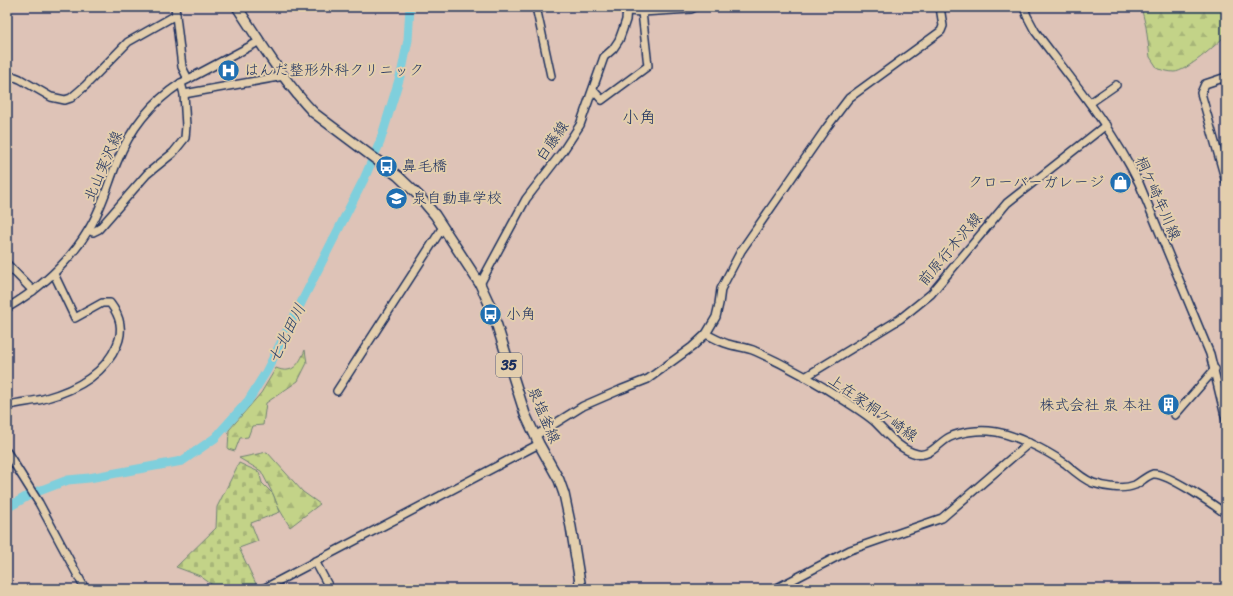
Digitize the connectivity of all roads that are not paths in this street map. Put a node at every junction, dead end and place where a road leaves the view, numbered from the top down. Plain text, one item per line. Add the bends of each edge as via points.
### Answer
1 (175, 7) edge
2 (237, 7) edge
3 (536, 7) edge
4 (695, 7) edge
5 (940, 7) edge
6 (1024, 7) edge
7 (627, 9) edge
8 (642, 12) junction
9 (176, 15) junction
10 (260, 41) junction
11 (284, 76) junction
12 (551, 76) dead end
13 (1226, 77) edge
14 (7, 79) edge
15 (188, 79) junction
16 (181, 83) junction
17 (1116, 84) dead end
18 (593, 90) junction
19 (184, 94) junction
20 (1090, 103) junction
21 (1106, 125) junction
22 (1226, 182) edge
23 (443, 227) junction
24 (89, 230) junction
25 (7, 264) edge
26 (54, 274) junction
27 (480, 284) junction
28 (33, 291) junction
29 (7, 308) edge
30 (706, 334) junction
31 (1215, 369) junction
32 (805, 377) junction
33 (337, 391) dead end
34 (7, 406) edge
35 (1175, 415) dead end
36 (1226, 420) edge
37 (537, 440) junction
38 (1029, 443) junction
39 (7, 452) edge
40 (1226, 514) edge
41 (315, 562) junction
42 (85, 589) edge
43 (263, 589) edge
44 (330, 589) edge
45 (581, 589) edge
46 (775, 589) edge

1 - 9 street
2 - 10 main road, 35
3 - 12 street
4 - 8 street
5 - 30 street via 943,26 941,31 849,98 824,132 741,251 721,289 716,317
6 - 20 street, 桐ケ崎年川線 via 1035,31
7 - 8 street
7 - 18 street, 白藤線 via 625,25 619,40 604,57
8 - 18 street via 648,66 602,100
9 - 14 street via 128,42 71,98 65,100 51,97 20,78
9 - 15 street via 182,67
10 - 11 main road, 35
10 - 15 street, 北山実沢線
11 - 19 street
11 - 23 main road, 泉塩釜線 / 35 via 314,113 408,184
13 - 22 street via 1205,84 1201,93
15 - 16 street, 北山実沢線
16 - 19 street
16 - 24 street, 北山実沢線 via 154,104 134,128 117,161 105,196
17 - 20 street
18 - 27 street, 白藤線 via 580,125 526,198
19 - 24 street via 185,138 173,153 147,174 100,229 93,232
20 - 21 street, 桐ケ崎年川線
21 - 31 street, 桐ケ崎年川線 via 1139,183 1204,335
21 - 32 street, 前原行木沢線 via 1007,203 931,294 900,319
23 - 27 main road, 泉塩釜線 / 35
23 - 33 street
24 - 26 street, 北山実沢線
25 - 28 street
26 - 28 street, 北山実沢線
26 - 34 street via 75,318 102,303 110,303 120,318 120,339 113,354 81,384 43,399
27 - 37 main road, 泉塩釜線 / 35 via 492,310 525,414
28 - 29 street, 北山実沢線
30 - 32 street, 上在家桐ケ崎線 via 729,344 753,350
30 - 37 street via 648,380 583,406
31 - 35 street
31 - 36 street, 桐ケ崎年川線
32 - 38 street, 上在家桐ケ崎線 via 849,403 874,421 894,441 917,454 931,452 952,436 974,431 989,431
37 - 41 street
37 - 45 main road, 泉塩釜線 / 35 via 564,494 572,527
38 - 40 street, 上在家桐ケ崎線 via 1093,483 1125,487 1134,485 1150,475 1160,474 1206,499
38 - 46 street via 942,518 850,550
39 - 42 street via 39,503
41 - 43 street
41 - 44 street

